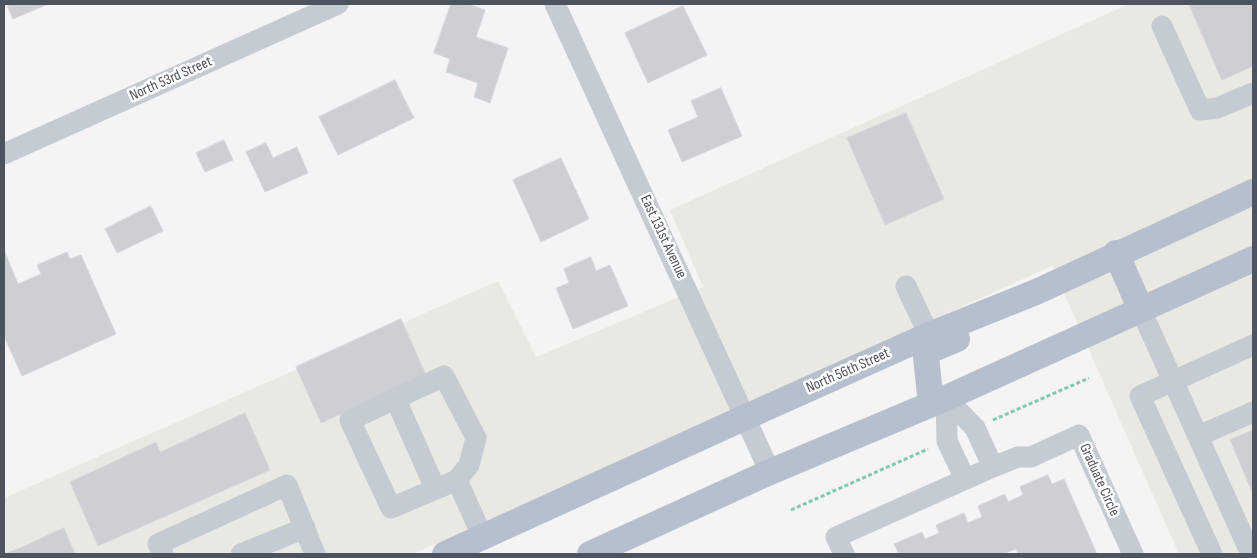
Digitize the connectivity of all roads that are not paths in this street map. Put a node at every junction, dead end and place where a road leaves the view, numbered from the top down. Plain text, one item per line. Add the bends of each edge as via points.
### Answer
1 (338, 4) edge
2 (555, 4) edge
3 (1162, 26) dead end
4 (1253, 93) edge
5 (4, 154) edge
6 (1253, 192) edge
7 (1116, 253) junction
8 (1253, 259) edge
9 (906, 286) dead end
10 (1036, 292) junction
11 (1141, 310) junction
12 (929, 336) junction
13 (1253, 345) edge
14 (1173, 381) junction
15 (396, 400) junction
16 (938, 401) junction
17 (1253, 412) edge
18 (746, 416) junction
19 (1198, 436) junction
20 (993, 466) junction
21 (770, 472) junction
22 (965, 479) junction
23 (457, 480) junction
24 (435, 488) junction
25 (304, 528) junction
26 (483, 538) junction
27 (453, 552) edge
28 (163, 554) edge
29 (242, 554) edge
30 (315, 554) edge
31 (590, 554) edge
32 (844, 554) edge
33 (1133, 554) edge
34 (1212, 554) edge
35 (1251, 554) edge

1 - 5 street, North 53rd Street
2 - 18 street, East 131st Avenue
3 - 4 street via 1200,110 1217,108
6 - 7 main road, North 56th Street
7 - 10 main road, North 56th Street
7 - 11 main road
8 - 11 main road
9 - 12 street
10 - 12 main road, North 56th Street
10 - 16 main road via 1012,313 931,350 926,364
11 - 14 street
11 - 16 main road
12 - 18 main road, North 56th Street
13 - 14 street
14 - 19 street
14 - 34 street via 1140,396
15 - 23 street via 444,376 476,438 469,466
15 - 24 street
15 - 24 street via 350,420 391,508
16 - 20 street via 975,428
16 - 21 main road
16 - 22 street via 947,441
17 - 19 street
18 - 21 street, East 131st Avenue
18 - 26 main road, North 56th Street
19 - 35 street
20 - 22 street, Graduate Circle
20 - 33 street, Graduate Circle via 1018,457 1031,457 1080,435
21 - 31 main road
22 - 32 street, Graduate Circle via 836,537
23 - 24 street
23 - 26 street
25 - 28 street via 287,485 158,544
25 - 29 street
25 - 30 street
26 - 27 main road, North 56th Street

